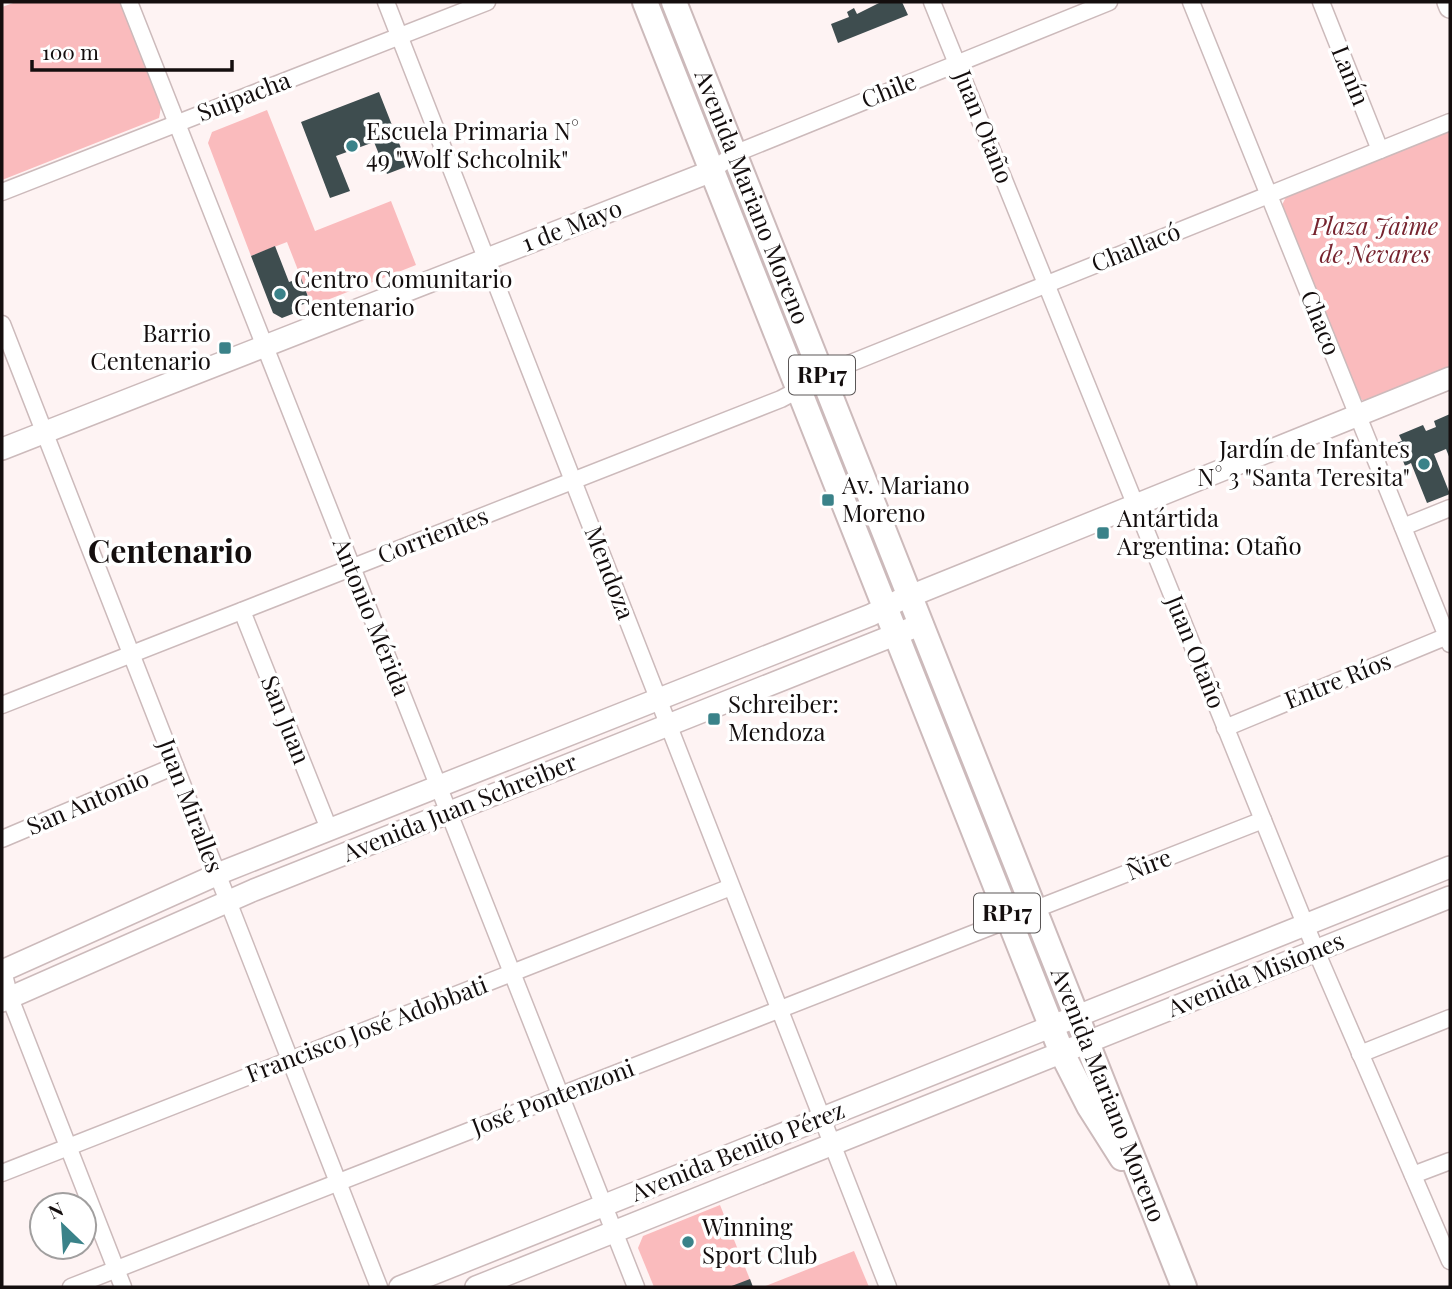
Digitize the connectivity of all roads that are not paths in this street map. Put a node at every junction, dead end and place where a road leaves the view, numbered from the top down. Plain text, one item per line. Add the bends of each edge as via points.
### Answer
1 (129, 2) edge
2 (386, 2) edge
3 (487, 2) edge
4 (645, 2) edge
5 (674, 2) edge
6 (932, 2) edge
7 (1109, 2) edge
8 (1191, 2) edge
9 (1321, 2) edge
10 (1448, 2) edge
11 (1450, 7) edge
12 (399, 36) junction
13 (957, 63) junction
14 (1450, 122) edge
15 (177, 123) junction
16 (1380, 150) junction
17 (734, 154) junction
18 (712, 171) junction
19 (2, 192) edge
20 (1269, 195) junction
21 (486, 259) junction
22 (1046, 285) junction
23 (2, 324) edge
24 (265, 346) junction
25 (823, 377) junction
26 (1450, 378) edge
27 (799, 390) junction
28 (1358, 415) junction
29 (44, 432) junction
30 (2, 449) edge
31 (573, 481) junction
32 (1135, 505) junction
33 (1450, 508) edge
34 (1403, 527) junction
35 (352, 568) junction
36 (910, 596) junction
37 (886, 607) junction
38 (242, 611) junction
39 (922, 624) junction
40 (896, 635) junction
41 (1449, 638) edge
42 (131, 655) junction
43 (658, 699) junction
44 (2, 705) edge
45 (668, 725) junction
46 (1225, 728) junction
47 (175, 766) junction
48 (438, 786) junction
49 (449, 813) junction
50 (1263, 820) junction
51 (329, 830) junction
52 (2, 839) edge
53 (1450, 867) edge
54 (217, 874) junction
55 (732, 887) junction
56 (1450, 897) edge
57 (228, 902) junction
58 (1035, 909) junction
59 (1010, 920) junction
60 (1305, 925) junction
61 (1315, 951) junction
62 (2, 970) edge
63 (512, 973) junction
64 (6, 1000) edge
65 (779, 1010) junction
66 (1077, 1016) junction
67 (1450, 1018) edge
68 (1052, 1026) junction
69 (1088, 1042) junction
70 (1062, 1053) junction
71 (1360, 1054) junction
72 (290, 1060) junction
73 (560, 1096) junction
74 (822, 1118) junction
75 (832, 1145) junction
76 (68, 1147) junction
77 (1450, 1161) edge
78 (2, 1173) edge
79 (1413, 1175) junction
80 (338, 1183) junction
81 (604, 1205) junction
82 (1152, 1206) junction
83 (614, 1232) junction
84 (1450, 1261) edge
85 (116, 1270) junction
86 (71, 1287) edge
87 (123, 1287) edge
88 (379, 1287) edge
89 (400, 1287) edge
90 (476, 1287) edge
91 (636, 1287) edge
92 (888, 1287) edge
93 (1184, 1287) edge

1 - 15 street, Antonio Mérida
2 - 12 street, Mendoza
3 - 12 street, Suipacha
4 - 18 main road, Avenida Mariano Moreno / RP17
5 - 17 main road, Avenida Mariano Moreno / RP17
6 - 13 street, Juan Otaño
7 - 13 street, Chile
8 - 20 street, Chaco
9 - 16 street, Lanín
10 - 11 main road
12 - 15 street, Suipacha
12 - 21 street, Mendoza
13 - 17 street, Chile
13 - 22 street, Juan Otaño
14 - 16 street, Challacó
15 - 19 street, Suipacha
15 - 24 street, Antonio Mérida
16 - 20 street, Challacó
17 - 18 street, Chile
17 - 25 main road, Avenida Mariano Moreno / RP17
18 - 21 main road, 1 de Mayo
18 - 27 main road, Avenida Mariano Moreno / RP17
20 - 22 street, Challacó
20 - 28 street, Chaco
21 - 24 main road, 1 de Mayo
21 - 31 street, Mendoza
22 - 25 street, Challacó
22 - 32 street, Juan Otaño
23 - 29 street, Juan Miralles
24 - 29 main road, 1 de Mayo
24 - 35 street, Antonio Mérida
25 - 27 street, Corrientes
25 - 36 main road, Avenida Mariano Moreno / RP17
26 - 28 main road, Avenida Juan Schreiber
27 - 31 street, Corrientes
27 - 37 main road, Avenida Mariano Moreno / RP17
28 - 32 main road, Avenida Juan Schreiber
28 - 34 street, Chaco
29 - 30 main road, 1 de Mayo
29 - 42 street, Juan Miralles
31 - 35 street, Corrientes
31 - 43 street, Mendoza
32 - 36 main road, Avenida Juan Schreiber
32 - 46 street, Juan Otaño
33 - 34 street
34 - 41 street, Chaco
35 - 38 street, Corrientes
35 - 48 street, Antonio Mérida
36 - 37 main road, Avenida Juan Schreiber
36 - 39 main road, Avenida Mariano Moreno / RP17
37 - 40 main road, Avenida Mariano Moreno / RP17
37 - 43 main road, Avenida Juan Schreiber
38 - 42 street, Corrientes
38 - 51 street, San Juan
39 - 40 main road, Avenida Juan Schreiber
39 - 58 main road, Avenida Mariano Moreno / RP17
40 - 45 main road, Avenida Juan Schreiber
40 - 59 main road, Avenida Mariano Moreno / RP17
41 - 46 street, Entre Ríos
42 - 44 street, Corrientes
42 - 47 street, Juan Miralles
43 - 45 street, Mendoza
43 - 48 main road, Avenida Juan Schreiber
45 - 49 main road, Avenida Juan Schreiber
45 - 55 street, Mendoza
46 - 50 street, Juan Otaño
47 - 52 street, San Antonio
47 - 54 street, Juan Miralles
48 - 49 street, Antonio Mérida
48 - 51 main road, Avenida Juan Schreiber
49 - 57 main road, Avenida Juan Schreiber
49 - 63 street, Antonio Mérida
50 - 58 street, Ñire
50 - 60 street, Juan Otaño
51 - 54 main road, Avenida Juan Schreiber
53 - 60 main road, Avenida Misiones
54 - 57 street, Juan Miralles
54 - 62 main road, Avenida Juan Schreiber
55 - 63 street, Francisco José Adobbati
55 - 65 street, Mendoza
56 - 61 main road, Avenida Misiones
57 - 64 main road, Avenida Juan Schreiber
57 - 72 street, Juan Miralles
58 - 59 street, José Pontenzoni
58 - 66 main road, Avenida Mariano Moreno / RP17
59 - 65 street, José Pontenzoni
59 - 68 main road, Avenida Mariano Moreno / RP17
60 - 61 street, Juan Otaño
60 - 66 main road, Avenida Misiones
61 - 69 main road, Avenida Misiones
61 - 71 street, Juan Otaño
62 - 64 street
63 - 72 street, Francisco José Adobbati
63 - 73 street, Antonio Mérida
64 - 76 street
65 - 73 street, José Pontenzoni
65 - 74 street, Mendoza
66 - 68 main road, Avenida Benito Pérez
66 - 69 main road, Avenida Mariano Moreno / RP17
67 - 71 street
68 - 70 main road, Avenida Mariano Moreno / RP17
68 - 74 main road, Avenida Benito Pérez
69 - 70 main road, Avenida Misiones
69 - 82 main road, Avenida Mariano Moreno / RP17
70 - 75 main road, Avenida Benito Pérez
70 - 82 main road, Avenida Mariano Moreno / RP17
71 - 79 street, Juan Otaño
72 - 76 street, Francisco José Adobbati
72 - 80 street, Juan Miralles
73 - 80 street, José Pontenzoni
73 - 81 street, Antonio Mérida
74 - 75 street, Mendoza
74 - 81 main road, Avenida Benito Pérez
75 - 83 main road, Avenida Benito Pérez
75 - 92 street, Mendoza
76 - 78 street, Francisco José Adobbati
76 - 85 street
77 - 79 street
79 - 84 street, Juan Otaño
80 - 85 street, José Pontenzoni
80 - 88 street, Juan Miralles
81 - 83 street, Antonio Mérida
81 - 89 main road, Avenida Benito Pérez
82 - 93 main road, RP17
83 - 90 main road, Avenida Benito Pérez
83 - 91 street, Antonio Mérida
85 - 86 street, José Pontenzoni
85 - 87 street

